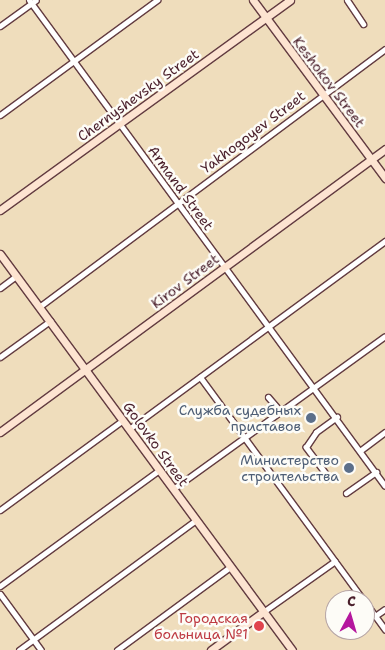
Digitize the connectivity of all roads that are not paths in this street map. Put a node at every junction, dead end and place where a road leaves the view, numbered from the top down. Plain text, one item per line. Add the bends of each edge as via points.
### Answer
1 (157, 0) edge
2 (253, 0) edge
3 (290, 0) edge
4 (346, 0) edge
5 (33, 1) edge
6 (266, 17) junction
7 (363, 24) dead end
8 (0, 26) edge
9 (385, 50) edge
10 (74, 61) junction
11 (323, 94) junction
12 (0, 115) edge
13 (120, 124) junction
14 (385, 149) edge
15 (371, 159) junction
16 (385, 178) edge
17 (178, 202) junction
18 (0, 210) edge
19 (385, 242) edge
20 (0, 254) edge
21 (225, 267) junction
22 (16, 276) junction
23 (0, 288) edge
24 (39, 307) junction
25 (50, 321) junction
26 (269, 326) junction
27 (385, 336) edge
28 (0, 357) edge
29 (85, 370) junction
30 (200, 377) junction
31 (316, 388) junction
32 (268, 397) dead end
33 (281, 412) junction
34 (337, 417) junction
35 (123, 420) junction
36 (129, 429) junction
37 (0, 432) edge
38 (385, 432) edge
39 (245, 437) junction
40 (361, 450) junction
41 (159, 470) junction
42 (376, 472) junction
43 (329, 478) dead end
44 (385, 486) edge
45 (173, 488) junction
46 (346, 493) dead end
47 (0, 510) edge
48 (196, 520) junction
49 (335, 561) junction
50 (230, 567) junction
51 (0, 586) edge
52 (356, 590) edge
53 (0, 594) edge
54 (385, 609) edge
55 (263, 612) junction
56 (375, 616) joint
57 (385, 630) edge
58 (33, 639) junction
59 (19, 650) edge
60 (41, 650) edge
61 (117, 650) edge
62 (211, 650) edge
63 (292, 650) edge

1 - 10 street
2 - 6 street, Keshokov Street
3 - 6 street, Chernyshevsky Street
4 - 7 street
5 - 8 street
5 - 10 street, Armand Street
6 - 11 street, Keshokov Street
6 - 13 street, Chernyshevsky Street
9 - 11 street, Yakhogoyev Street
10 - 12 street
10 - 13 street, Armand Street
11 - 15 street, Keshokov Street
11 - 17 street, Yakhogoyev Street
13 - 17 street, Armand Street
13 - 18 street, Chernyshevsky Street
14 - 15 street, Kirov Street
15 - 16 street, Keshokov Street
15 - 21 street, Kirov Street
17 - 21 street, Armand Street
17 - 24 street, Yakhogoyev Street
19 - 26 street
20 - 22 street, Golovko Street
21 - 26 street, Armand Street
21 - 29 street, Kirov Street
22 - 23 street
22 - 24 street, Golovko Street
24 - 25 street, Golovko Street
25 - 28 street
25 - 29 street, Golovko Street
26 - 30 street
26 - 31 street, Armand Street
27 - 31 street
29 - 35 street, Golovko Street
29 - 37 street, Kirov Street
30 - 36 street
30 - 39 street
31 - 33 street
31 - 34 street, Armand Street
32 - 33 street
33 - 39 street
34 - 40 street, Armand Street
34 - 43 street via 316,432 306,447
35 - 36 street, Golovko Street
35 - 47 street
36 - 41 street, Golovko Street
38 - 40 street
39 - 45 street
39 - 49 street
40 - 42 street, Armand Street
41 - 45 street, Golovko Street
41 - 51 street
42 - 44 street, Armand Street
42 - 46 street
45 - 48 street, Golovko Street
48 - 50 street, Golovko Street
48 - 58 street
49 - 52 street
49 - 55 street
50 - 55 street, Golovko Street
50 - 61 street
53 - 58 street
54 - 56 street
55 - 62 street
55 - 63 street, Golovko Street
56 - 57 street
58 - 59 street
58 - 60 street

